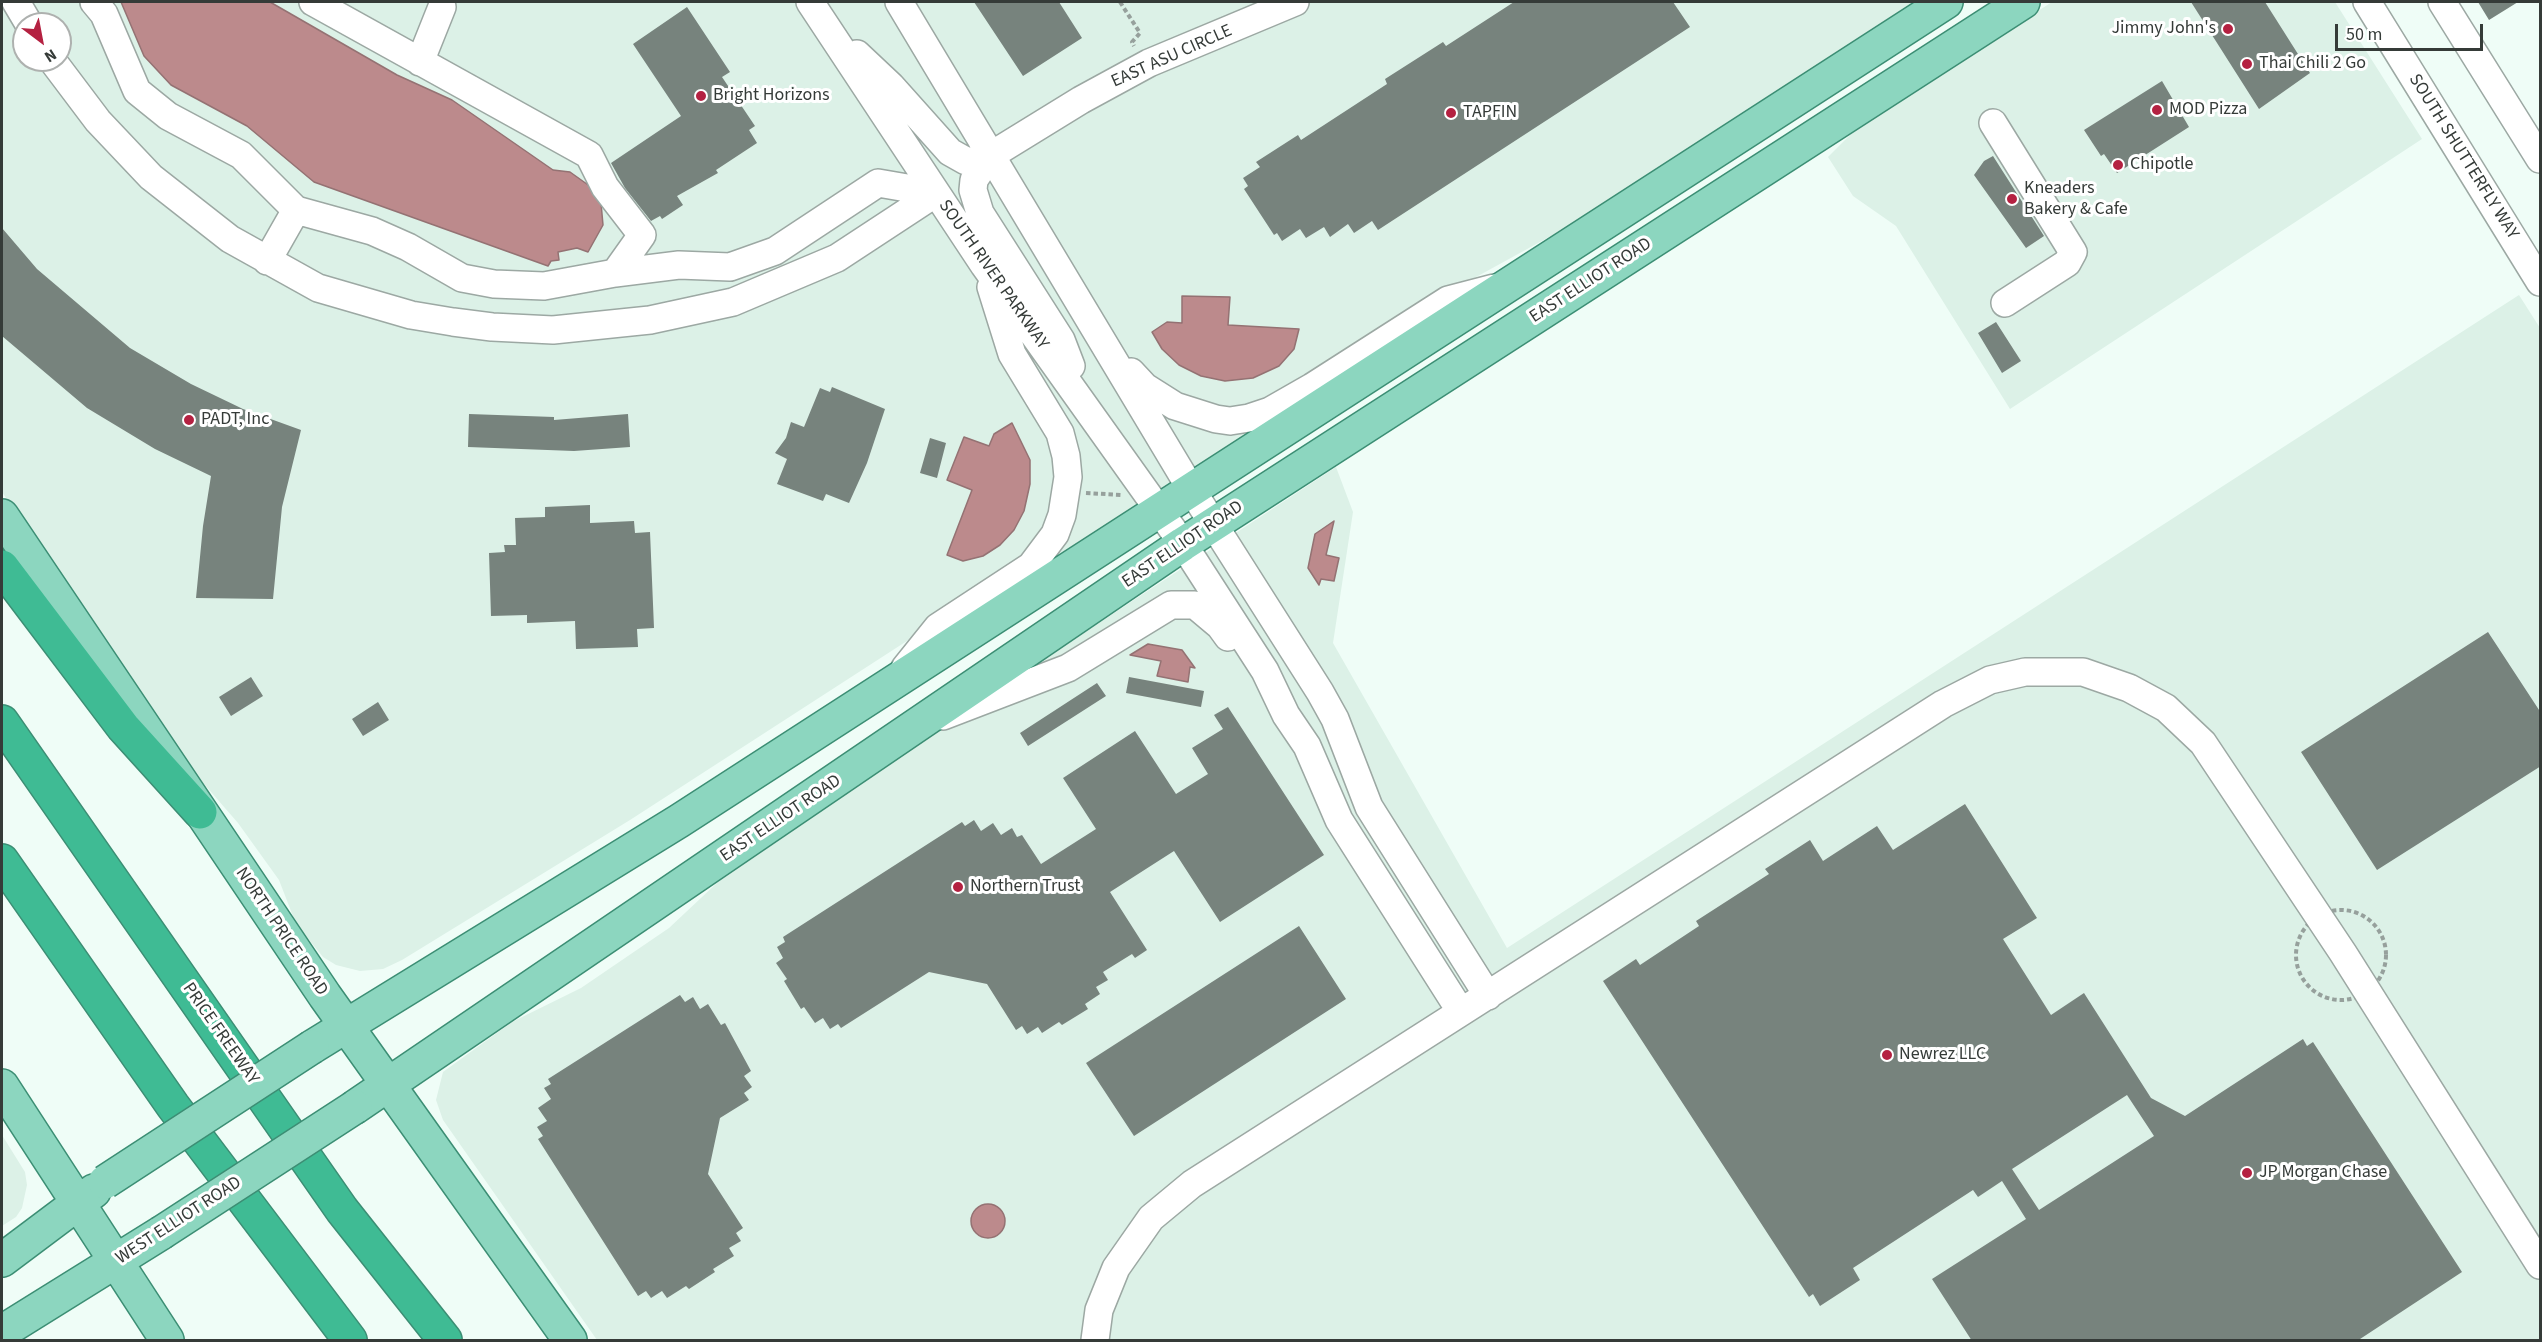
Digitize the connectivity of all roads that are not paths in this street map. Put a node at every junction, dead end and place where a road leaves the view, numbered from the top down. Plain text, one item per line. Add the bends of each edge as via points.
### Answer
1 (94, 2) edge
2 (313, 2) edge
3 (899, 2) edge
4 (1295, 2) edge
5 (2023, 2) edge
6 (2367, 2) edge
7 (2442, 2) edge
8 (442, 7) dead end
9 (1933, 9) edge
10 (816, 11) edge
11 (420, 62) junction
12 (61, 72) edge
13 (1993, 123) dead end
14 (1834, 124) junction
15 (990, 156) junction
16 (2541, 159) edge
17 (936, 193) junction
18 (296, 210) junction
19 (642, 235) junction
20 (267, 261) junction
21 (680, 265) junction
22 (984, 265) junction
23 (615, 273) junction
24 (2541, 282) edge
25 (494, 284) junction
26 (1506, 285) junction
27 (2005, 303) dead end
28 (1083, 311) junction
29 (492, 327) junction
30 (1088, 410) junction
31 (1191, 489) junction
32 (1159, 510) junction
33 (2, 516) edge
34 (1213, 525) junction
35 (1183, 544) junction
36 (2, 567) edge
37 (892, 683) junction
38 (1286, 715) junction
39 (2, 722) edge
40 (924, 723) junction
41 (200, 812) junction
42 (2, 861) edge
43 (1488, 996) junction
44 (1461, 1012) junction
45 (346, 1026) junction
46 (389, 1085) junction
47 (2, 1086) edge
48 (355, 1107) joint
49 (77, 1205) junction
50 (2, 1260) edge
51 (115, 1262) junction
52 (2541, 1264) edge
53 (2, 1332) edge
54 (167, 1341) edge
55 (350, 1341) edge
56 (445, 1341) edge
57 (570, 1341) edge
58 (1095, 1341) edge

1 - 18 street via 104,14 137,91 168,116 241,155
2 - 11 street
3 - 15 street
4 - 15 street, EAST ASU CIRCLE via 1149,63
5 - 14 main road, EAST ELLIOT ROAD
6 - 24 street, SOUTH SHUTTERFLY WAY
7 - 16 street
8 - 11 street
9 - 14 main road via 1905,50 1830,100 1826,110
9 - 26 main road
10 - 15 street via 957,158 977,161
10 - 17 street, SOUTH RIVER PARKWAY
11 - 19 street via 589,155 605,187
12 - 20 street via 98,121 151,177 230,239
13 - 27 street via 2073,252 2067,263
14 - 34 main road, EAST ELLIOT ROAD
15 - 28 street
15 - 30 street via 974,180 980,213 1061,340
17 - 21 street via 878,183 776,251 730,267
17 - 22 street, SOUTH RIVER PARKWAY
17 - 29 street via 837,258 733,302 650,320 564,329
18 - 20 street
18 - 25 street via 372,231 462,278
19 - 21 street
19 - 23 street
20 - 29 street via 318,288 357,301 411,315
21 - 23 street
22 - 30 street, SOUTH RIVER PARKWAY
22 - 37 street via 1012,354 1060,433 1068,477 1062,515 1055,534 1031,566 938,627
23 - 25 street via 544,286
25 - 29 street
26 - 28 street via 1448,300 1278,406 1230,421 1175,406 1145,387
26 - 31 main road
28 - 31 street
30 - 32 street, SOUTH RIVER PARKWAY
31 - 32 main road
31 - 34 street
32 - 35 street, SOUTH RIVER PARKWAY
32 - 37 main road
33 - 41 main road, NORTH PRICE ROAD
34 - 35 main road, EAST ELLIOT ROAD
34 - 43 street via 1320,692 1335,719 1369,807
35 - 38 street, SOUTH RIVER PARKWAY via 1265,671
35 - 40 main road, EAST ELLIOT ROAD
36 - 41 highway via 123,727
37 - 45 main road via 670,827
38 - 40 street via 1220,626 1195,606 1183,604 1157,612 1068,668
38 - 44 street via 1307,746 1340,820
39 - 56 highway, PRICE FREEWAY via 342,1210
40 - 46 main road, EAST ELLIOT ROAD
41 - 45 main road, NORTH PRICE ROAD
42 - 55 highway via 173,1106
43 - 44 street
43 - 52 street via 1943,704 1990,680 2007,676 2025,672 2083,672 2129,688 2166,708 2203,743
44 - 58 street via 1192,1184 1151,1218 1116,1268 1099,1310
45 - 46 main road, NORTH PRICE ROAD
45 - 49 main road, bridge via 105,1182
46 - 48 main road, EAST ELLIOT ROAD
46 - 57 main road, NORTH PRICE ROAD
47 - 49 main road
48 - 51 main road, WEST ELLIOT ROAD, bridge
49 - 50 main road
49 - 51 main road
51 - 53 main road, WEST ELLIOT ROAD
51 - 54 main road

